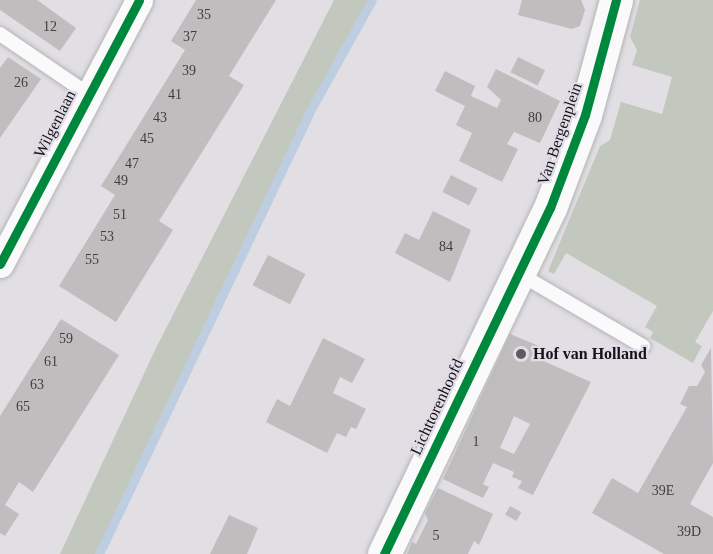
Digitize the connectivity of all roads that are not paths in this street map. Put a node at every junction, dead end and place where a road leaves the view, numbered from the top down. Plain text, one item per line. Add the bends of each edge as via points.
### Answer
1 (616, 0) edge
2 (132, 2) edge
3 (0, 33) edge
4 (88, 94) junction
5 (0, 264) edge
6 (518, 273) junction
7 (644, 346) dead end
8 (384, 554) edge

1 - 6 street, Van Bergenplein via 571,154
2 - 4 street, Wilgenlaan
3 - 4 lane
4 - 5 street, Wilgenlaan
6 - 7 lane
6 - 8 street, Lichttorenhoofd

